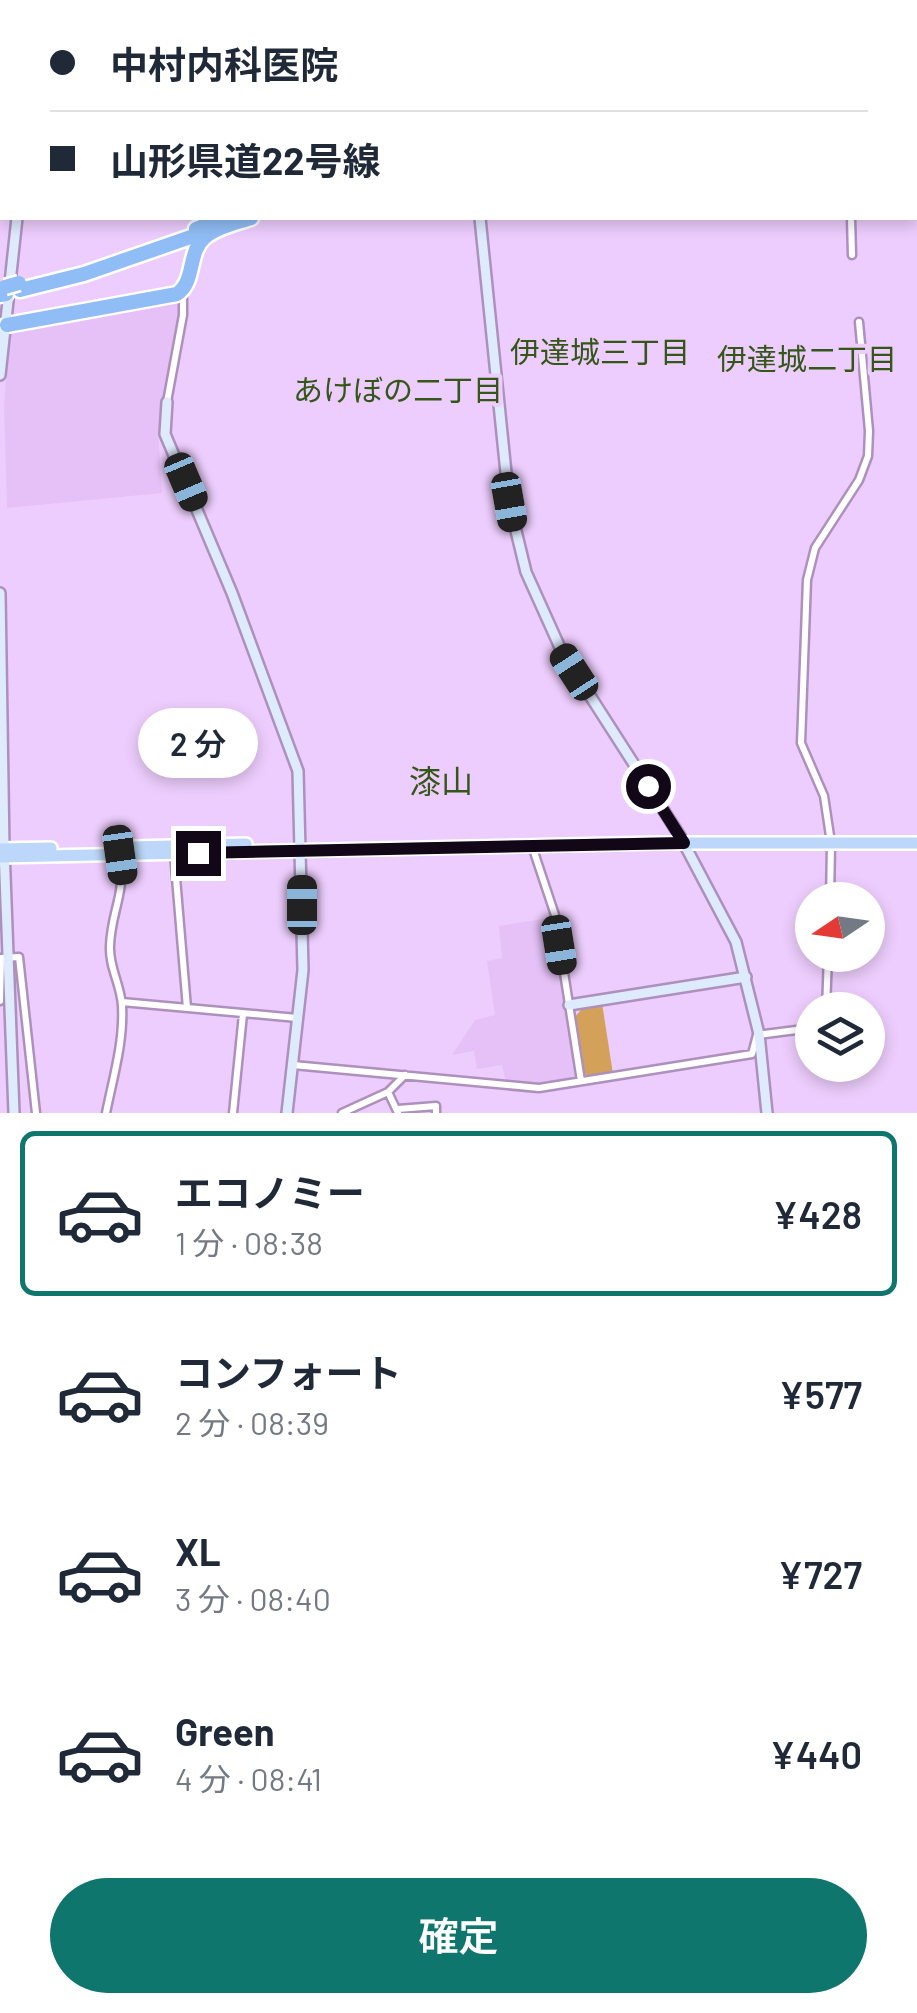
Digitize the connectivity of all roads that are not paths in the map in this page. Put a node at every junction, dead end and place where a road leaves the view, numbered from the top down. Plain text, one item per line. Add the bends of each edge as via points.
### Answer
1 (17, 220) edge
2 (217, 220) edge
3 (237, 220) edge
4 (246, 220) edge
5 (480, 220) edge
6 (850, 220) edge
7 (852, 255) dead end
8 (132, 258) junction
9 (191, 258) junction
10 (8, 290) edge
11 (183, 290) junction
12 (859, 322) dead end
13 (7, 324) junction
14 (0, 375) edge
15 (168, 402) joint
16 (0, 592) edge
17 (917, 839) edge
18 (682, 840) junction
19 (830, 840) junction
20 (532, 846) junction
21 (302, 847) junction
22 (2, 853) edge
23 (174, 853) junction
24 (120, 855) junction
25 (830, 882) edge
26 (11, 960) junction
27 (746, 977) junction
28 (0, 1001) edge
29 (122, 1002) junction
30 (568, 1004) junction
31 (187, 1008) junction
32 (243, 1014) junction
33 (297, 1018) junction
34 (795, 1030) edge
35 (760, 1034) junction
36 (292, 1065) junction
37 (406, 1074) junction
38 (581, 1081) junction
39 (388, 1092) junction
40 (398, 1111) edge
41 (14, 1113) edge
42 (36, 1113) edge
43 (106, 1113) edge
44 (233, 1113) edge
45 (287, 1113) edge
46 (342, 1113) edge
47 (436, 1113) edge
48 (767, 1113) edge

1 - 13 street
2 - 10 highway
3 - 8 highway
4 - 9 highway via 208,236
5 - 18 street via 509,502 526,572 562,652
6 - 7 street
8 - 9 highway via 185,246
8 - 10 highway
9 - 11 highway
11 - 13 highway
11 - 15 street
12 - 19 street via 868,456 815,548 806,597 801,743 824,796
13 - 14 street
15 - 21 street via 165,434 298,771
16 - 22 street
17 - 19 main road
18 - 19 main road
18 - 20 main road
18 - 21 main road
18 - 27 street via 736,942
19 - 25 street
20 - 21 main road
20 - 30 street via 555,915
21 - 22 main road
21 - 23 main road
21 - 33 street
22 - 24 main road
22 - 26 street
23 - 24 main road
23 - 31 street
24 - 29 street via 110,966
26 - 28 street via 1,958
26 - 41 street
26 - 42 street via 20,957
27 - 30 street
27 - 35 street
29 - 31 street
29 - 43 street
30 - 38 street
31 - 32 street
32 - 33 street
32 - 44 street
33 - 36 street
34 - 35 street
35 - 38 street via 752,1054
35 - 48 street
36 - 37 street
36 - 45 street
37 - 38 street via 539,1088
37 - 39 street
39 - 40 street
39 - 46 street
40 - 47 street via 436,1106

